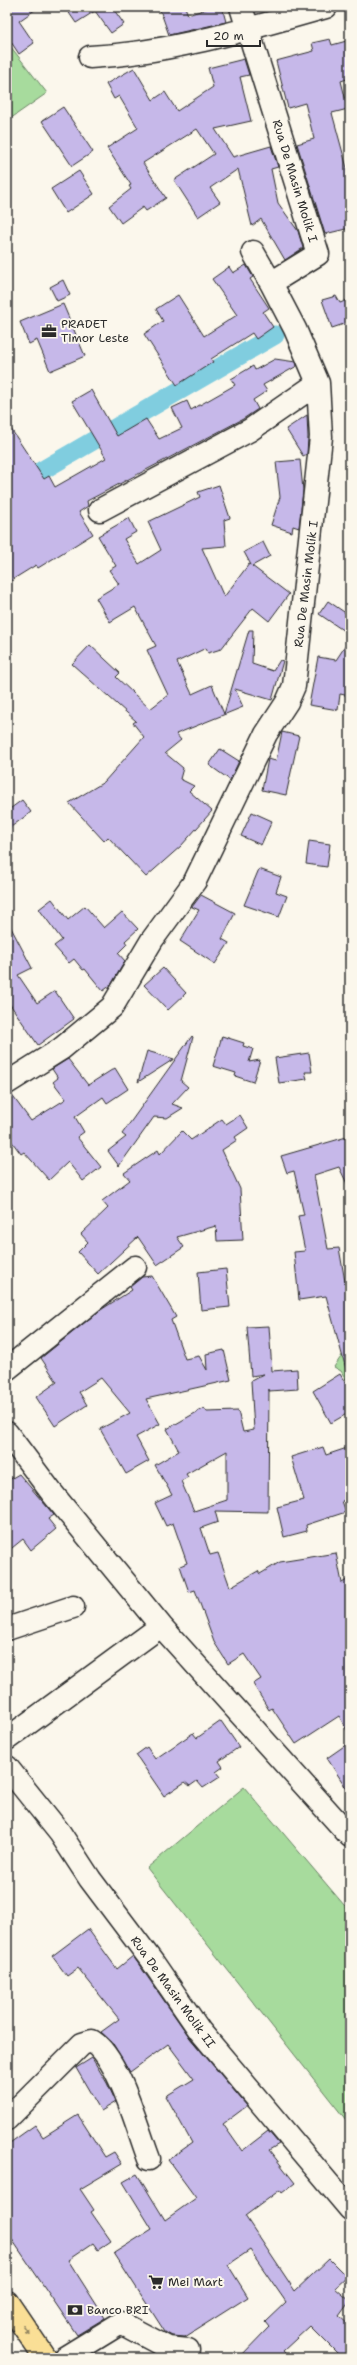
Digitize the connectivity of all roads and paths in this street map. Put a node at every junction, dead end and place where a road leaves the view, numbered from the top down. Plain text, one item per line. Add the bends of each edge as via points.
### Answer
1 (241, 7) edge
2 (326, 7) edge
3 (248, 29) junction
4 (90, 57) dead end
5 (253, 252) dead end
6 (271, 283) junction
7 (318, 383) junction
8 (100, 510) dead end
9 (7, 1083) edge
10 (136, 1267) dead end
11 (7, 1368) edge
12 (7, 1433) edge
13 (73, 1607) dead end
14 (161, 1626) junction
15 (7, 1629) edge
16 (7, 1739) edge
17 (7, 1767) edge
18 (350, 1836) edge
19 (7, 2119) edge
20 (149, 2159) dead end
21 (350, 2209) edge
22 (7, 2302) edge
23 (188, 2350) dead end
24 (45, 2358) edge
25 (64, 2358) edge

1 - 3 street
2 - 3 street
3 - 4 street via 167,49 121,56
3 - 6 street, Rua De Masin Molik I via 318,254
5 - 6 street
6 - 7 street, Rua De Masin Molik I via 295,329
7 - 8 street via 250,430
7 - 9 street, Rua De Masin Molik I via 321,437 316,495 294,686 287,702 266,734 196,881 152,940 112,1007 61,1049
10 - 11 street
12 - 14 street via 52,1493
13 - 15 street
14 - 16 street
14 - 18 street
17 - 21 street, Rua De Masin Molik II via 60,1833 90,1880 154,1964 200,2031
19 - 20 street via 82,2044 92,2041 108,2056 118,2076
22 -> 24 main road
23 - 25 street via 168,2348 121,2323

